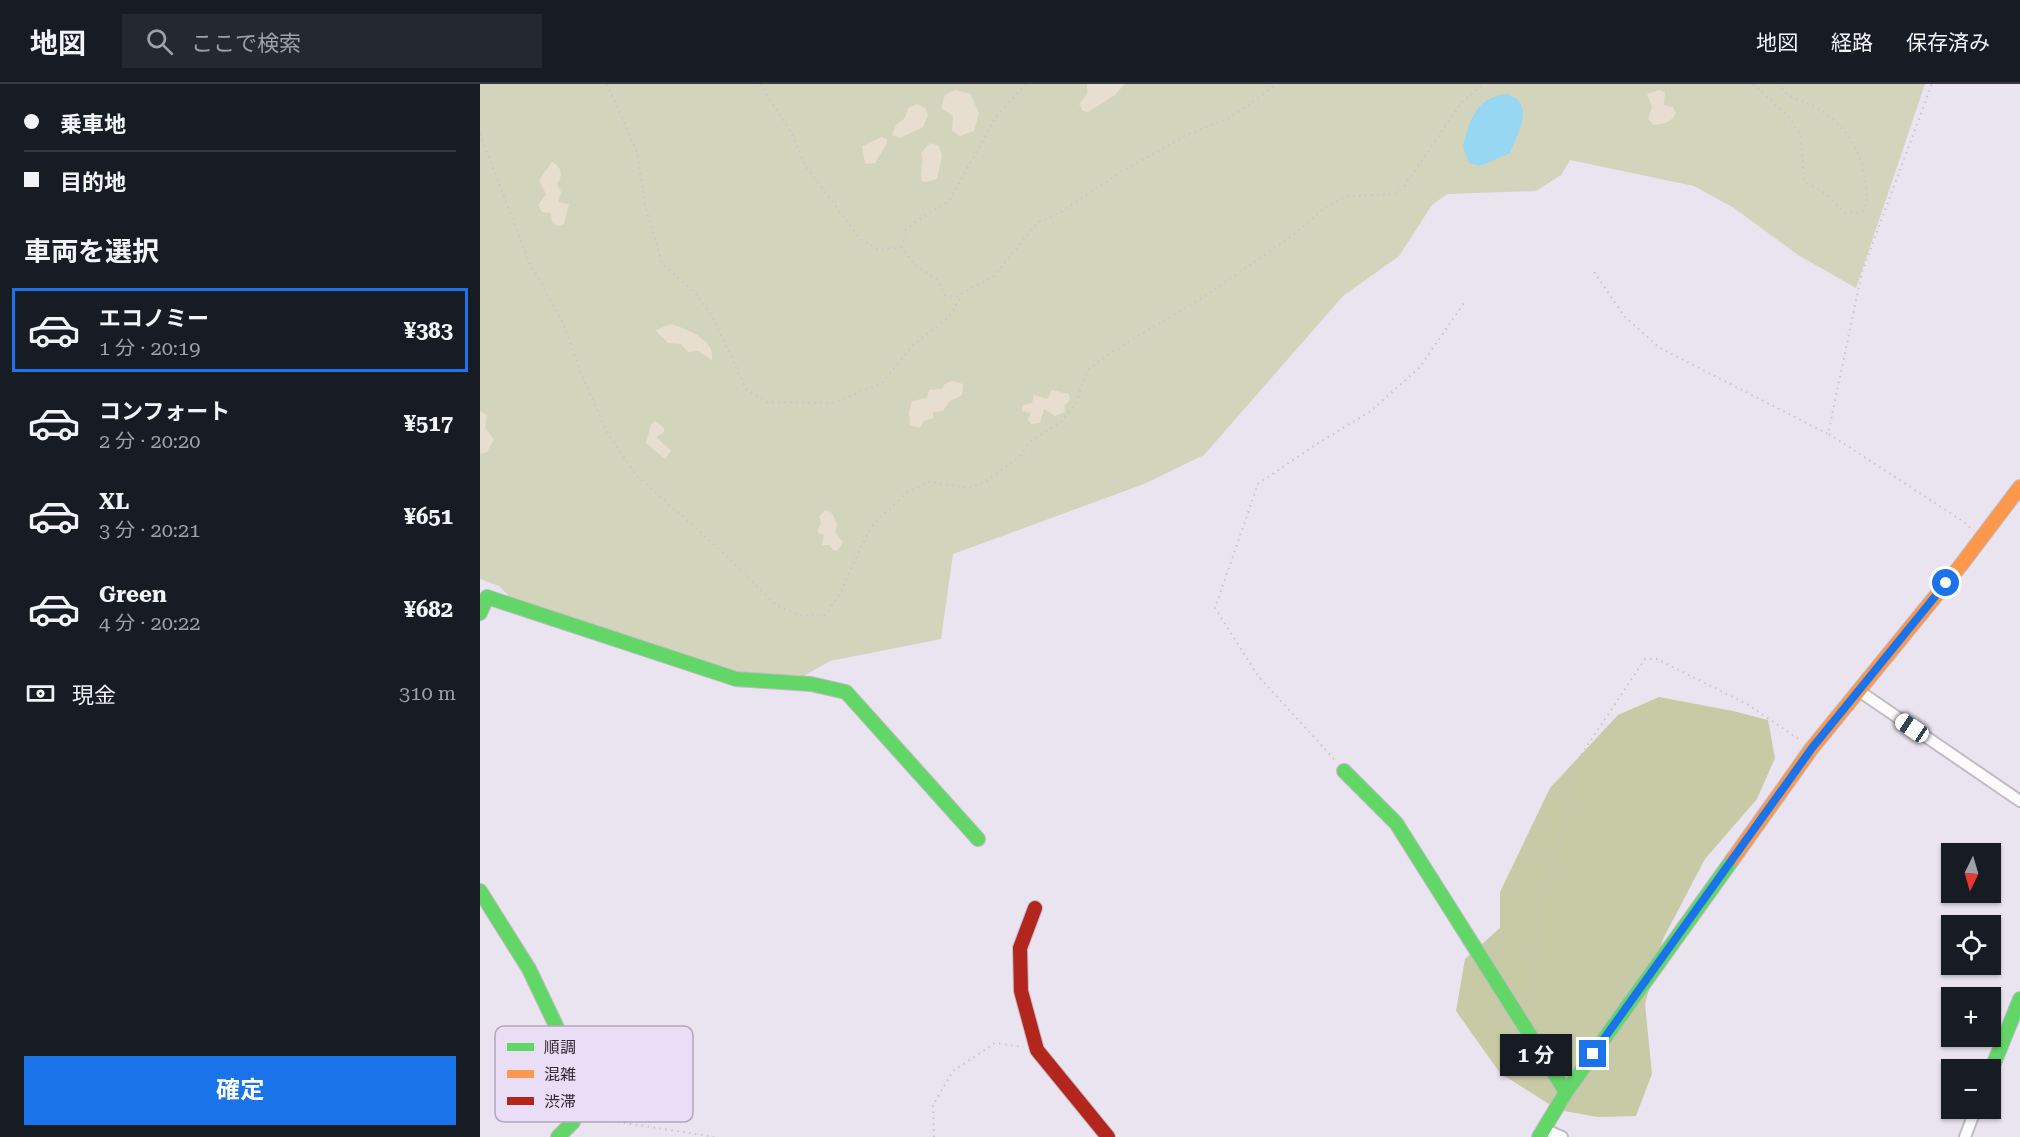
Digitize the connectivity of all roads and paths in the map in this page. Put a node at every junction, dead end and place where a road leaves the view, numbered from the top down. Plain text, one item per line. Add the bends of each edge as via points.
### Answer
1 (607, 84) edge
2 (760, 84) edge
3 (1026, 84) edge
4 (1277, 84) edge
5 (1484, 84) edge
6 (1753, 84) edge
7 (1779, 84) edge
8 (1932, 84) edge
9 (480, 134) edge
10 (902, 247) junction
11 (1594, 272) dead end
12 (962, 294) junction
13 (1466, 300) dead end
14 (1828, 434) junction
15 (2020, 487) edge
16 (1979, 542) junction
17 (480, 613) edge
18 (1859, 691) junction
19 (1812, 748) junction
20 (1344, 771) joint
21 (2020, 801) edge
22 (978, 839) dead end
23 (480, 891) edge
24 (1035, 908) dead end
25 (485, 909) edge
26 (2020, 999) edge
27 (1530, 1008) dead end
28 (556, 1026) edge
29 (1037, 1050) junction
30 (1996, 1059) edge
31 (1566, 1092) junction
32 (1972, 1119) edge
33 (573, 1122) edge
34 (618, 1122) edge
35 (1541, 1133) edge
36 (558, 1137) edge
37 (715, 1137) edge
38 (934, 1137) edge
39 (1108, 1137) edge
40 (1562, 1137) edge
41 (1965, 1137) edge

1 - 12 path via 637,153 646,209 662,263 696,294 712,316 746,389 767,402 832,403 881,384 913,345 950,316
2 - 10 path via 791,132 804,165 860,239 879,250
3 - 10 path via 996,117 950,201 905,230
4 - 12 path via 1230,118 1188,134 1120,172 1062,212 1038,222 994,276
5 - 9 path via 1462,102 1395,194 1347,196 1326,207 1208,294 1112,352 1090,368 1077,401 1062,421 1031,441 1019,457 988,480 970,488 929,482 907,492 874,524 841,592 824,616 800,615 776,605 637,476 607,432 563,324 528,262
6 - 7 path via 1789,117 1801,136 1804,181 1826,194 1845,213 1862,212 1866,183 1853,141 1827,115 1784,93
8 - 14 path via 1862,272
10 - 12 path via 914,264 936,279 945,295
11 - 14 path via 1625,316 1660,348
13 - 20 path via 1420,367 1371,411 1258,484 1215,608 1258,676
14 - 16 path via 1967,524
15 - 16 street
16 - 18 street
17 - 22 street via 487,597 736,679 811,684 846,692
18 - 19 street
18 - 21 street
19 - 27 path via 1747,704 1657,659 1645,659 1581,755 1542,903
19 - 31 street
20 - 31 street via 1396,823
23 - 25 street
24 - 29 street via 1020,948 1022,991
25 - 28 street via 529,969
26 - 30 street
29 - 38 path via 995,1043 953,1071 933,1105
29 - 39 street
31 - 35 street
32 - 41 street
33 - 36 street
34 - 37 path
35 - 40 street

